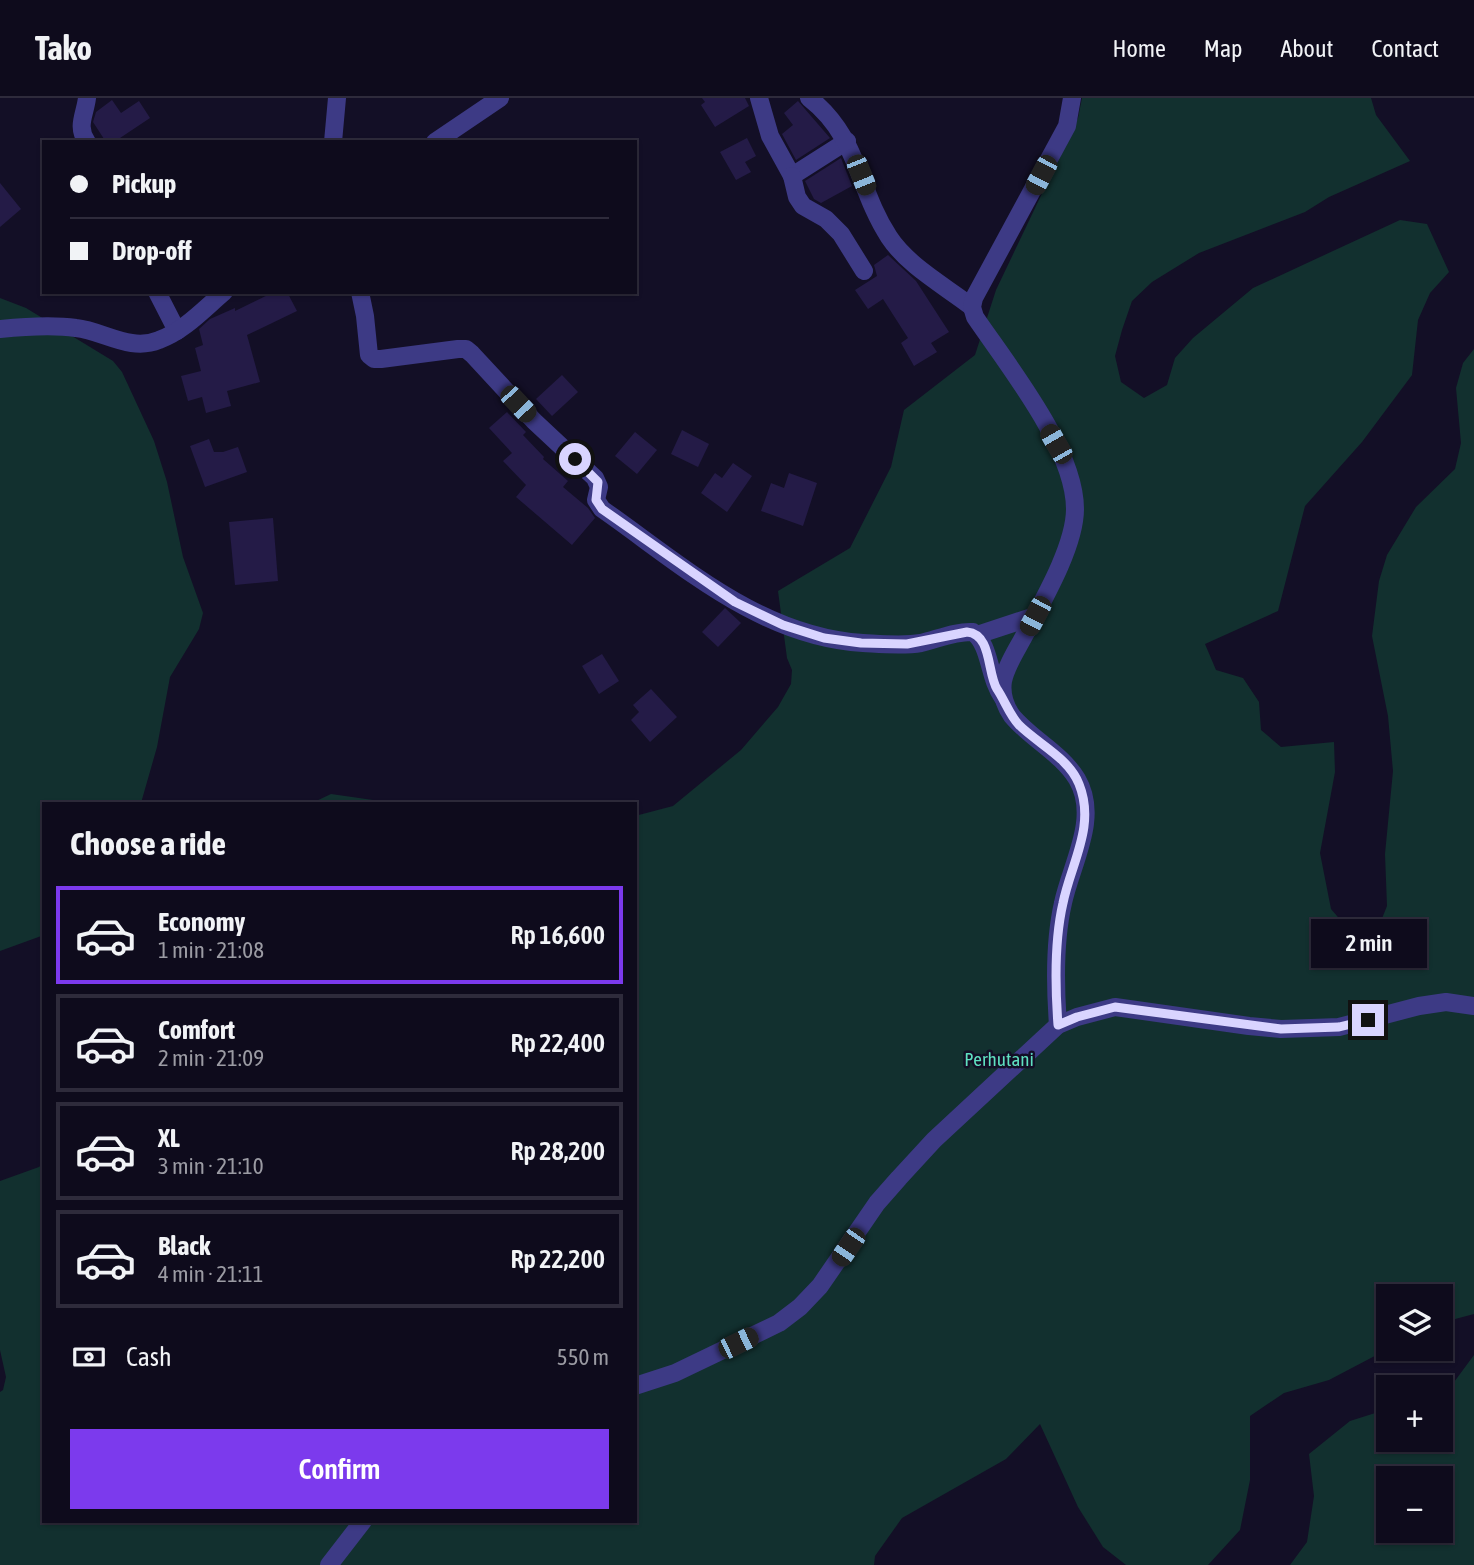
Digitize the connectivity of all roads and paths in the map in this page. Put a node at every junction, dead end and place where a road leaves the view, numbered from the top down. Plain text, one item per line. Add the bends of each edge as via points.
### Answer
1 (87, 98) edge
2 (337, 98) edge
3 (500, 98) edge
4 (759, 98) edge
5 (809, 98) edge
6 (1072, 98) edge
7 (86, 140) edge
8 (332, 140) edge
9 (438, 140) edge
10 (847, 141) junction
11 (792, 176) junction
12 (864, 271) dead end
13 (158, 294) edge
14 (222, 294) edge
15 (360, 294) edge
16 (972, 307) junction
17 (0, 329) edge
18 (177, 331) junction
19 (1035, 616) junction
20 (977, 635) junction
21 (1003, 698) junction
22 (1474, 1006) edge
23 (1058, 1025) junction
24 (637, 1385) edge
25 (361, 1523) edge
26 (329, 1565) edge

1 - 7 street via 80,126
2 - 8 street
3 - 9 street
4 - 11 street via 771,136
5 - 10 street via 832,118
6 - 16 street via 1067,126
10 - 11 street
10 - 16 street via 891,240
11 - 12 street via 803,206 841,234
13 - 18 street
14 - 18 street
15 - 20 street via 369,355 381,359 466,349 595,478 599,486 596,500 602,509 746,608 804,633 861,643 907,644 961,632
16 - 19 street via 1056,444 1074,494 1070,538
17 - 18 street via 72,327 140,345
19 - 20 street
19 - 21 street via 1007,669
20 - 21 street
21 - 23 street via 1019,725 1070,769 1084,802 1082,842 1063,902 1056,957
22 - 23 street via 1446,1002 1339,1027 1281,1029 1115,1007
23 - 24 street via 899,1178 800,1307 779,1323 675,1373
25 - 26 street

